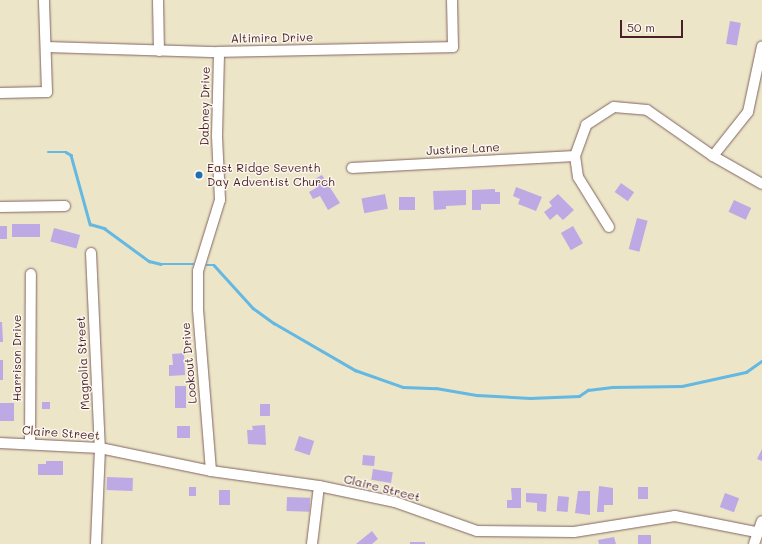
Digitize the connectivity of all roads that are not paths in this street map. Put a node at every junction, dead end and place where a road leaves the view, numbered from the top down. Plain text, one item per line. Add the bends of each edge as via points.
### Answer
1 (44, 0) edge
2 (158, 0) edge
3 (452, 0) edge
4 (762, 46) edge
5 (46, 47) junction
6 (159, 51) junction
7 (219, 52) junction
8 (0, 93) edge
9 (575, 156) junction
10 (714, 156) junction
11 (352, 168) dead end
12 (762, 184) edge
13 (64, 206) dead end
14 (0, 207) edge
15 (609, 227) dead end
16 (91, 253) dead end
17 (203, 253) joint
18 (31, 274) dead end
19 (0, 443) edge
20 (30, 443) junction
21 (100, 448) junction
22 (211, 471) junction
23 (319, 486) junction
24 (762, 521) edge
25 (756, 532) junction
26 (96, 544) edge
27 (312, 544) edge
28 (754, 544) edge

1 - 5 street
2 - 6 street
3 - 7 street, Altimira Drive via 453,46
4 - 10 street via 748,112
5 - 6 street, Altimira Drive
5 - 8 street via 47,92
6 - 7 street, Altimira Drive
7 - 17 street, Dabney Drive via 217,136 220,200
9 - 10 street via 586,125 614,107 647,110
9 - 11 street, Justine Lane
9 - 15 street via 578,177
10 - 12 street
13 - 14 street
16 - 21 street, Magnolia Street
17 - 22 street, Lookout Drive via 198,271 198,309
18 - 20 street, Harrison Drive
19 - 20 street, Claire Street
20 - 21 street, Claire Street
21 - 22 street, Claire Street
21 - 26 street, Magnolia Street
22 - 23 street, Claire Street
23 - 25 street, Claire Street via 395,502 477,530 574,532 675,516
23 - 27 street
24 - 25 street
25 - 28 street

